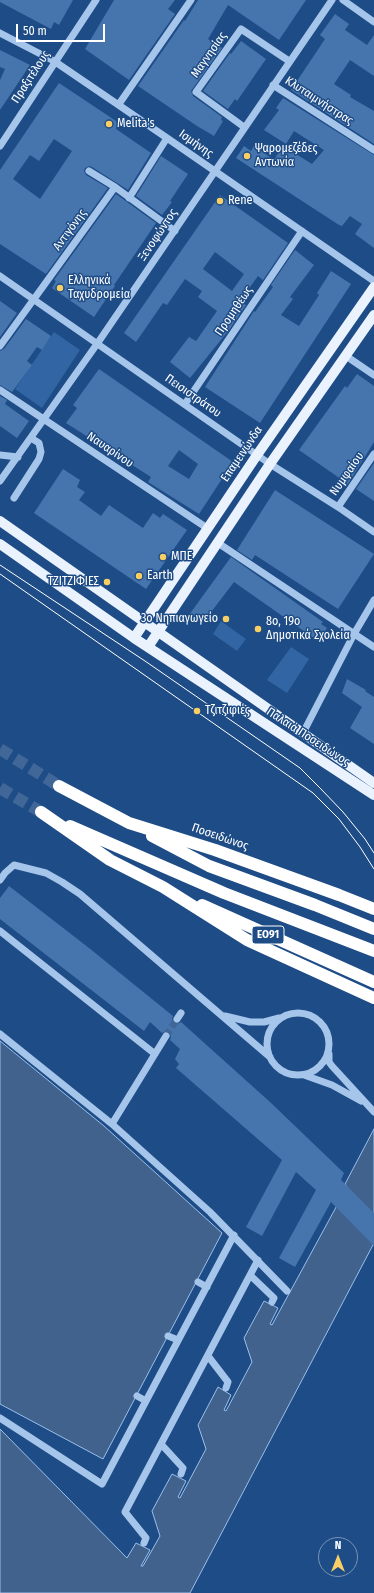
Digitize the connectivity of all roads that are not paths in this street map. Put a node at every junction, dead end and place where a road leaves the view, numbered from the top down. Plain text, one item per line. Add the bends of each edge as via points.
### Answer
1 (96, 0) edge
2 (191, 0) edge
3 (332, 0) edge
4 (343, 0) edge
5 (374, 22) edge
6 (0, 33) edge
7 (54, 61) junction
8 (289, 61) junction
9 (273, 85) junction
10 (119, 104) junction
11 (244, 127) junction
12 (167, 138) junction
13 (0, 146) edge
14 (374, 150) edge
15 (215, 171) junction
16 (89, 172) dead end
17 (115, 187) junction
18 (129, 198) junction
19 (175, 231) junction
20 (302, 231) junction
21 (0, 276) edge
22 (374, 282) edge
23 (374, 287) edge
24 (33, 299) junction
25 (374, 315) edge
26 (97, 344) junction
27 (0, 346) edge
28 (346, 356) junction
29 (374, 375) edge
30 (0, 390) edge
31 (185, 404) junction
32 (44, 420) junction
33 (31, 438) junction
34 (374, 454) edge
35 (0, 455) edge
36 (257, 455) junction
37 (18, 457) junction
38 (270, 464) junction
39 (0, 481) edge
40 (14, 498) dead end
41 (338, 507) junction
42 (0, 521) edge
43 (207, 528) junction
44 (374, 532) edge
45 (218, 543) junction
46 (0, 544) edge
47 (38, 548) junction
48 (28, 563) junction
49 (374, 600) edge
50 (145, 622) junction
51 (158, 631) junction
52 (354, 634) junction
53 (134, 638) junction
54 (148, 647) junction
55 (374, 647) edge
56 (303, 733) junction
57 (374, 783) edge
58 (59, 786) tunnel mouth
59 (374, 795) edge
60 (129, 823) junction
61 (0, 880) edge
62 (163, 887) junction
63 (374, 909) edge
64 (374, 929) edge
65 (0, 931) edge
66 (374, 951) edge
67 (374, 982) edge
68 (374, 998) edge
69 (221, 1015) junction
70 (284, 1016) junction
71 (0, 1034) edge
72 (166, 1036) tunnel mouth
73 (329, 1052) junction
74 (155, 1054) junction
75 (270, 1057) junction
76 (304, 1075) junction
77 (366, 1104) junction
78 (374, 1112) edge
79 (112, 1124) junction
80 (234, 1235) junction
81 (258, 1260) junction
82 (251, 1276) junction
83 (198, 1282) dead end
84 (206, 1287) junction
85 (287, 1291) dead end
86 (272, 1302) dead end
87 (168, 1336) dead end
88 (178, 1340) junction
89 (208, 1356) junction
90 (226, 1388) dead end
91 (137, 1396) dead end
92 (146, 1401) junction
93 (0, 1418) edge
94 (161, 1444) junction
95 (180, 1474) dead end
96 (144, 1542) dead end

1 - 7 street, Πραξιτέλους
2 - 10 street
3 - 8 street, Ξενοφώντος
4 - 5 street
6 - 7 street, Ισμήνης
7 - 10 street, Ισμήνης
7 - 13 street, Πραξιτέλους
8 - 9 street, Ξενοφώντος
8 - 11 street, Μαγνησίας via 241,29 196,92
9 - 11 street, Ξενοφώντος
9 - 14 street, Κλυταιμνήστρας
10 - 12 street, Ισμήνης
11 - 15 street, Ξενοφώντος
12 - 15 street, Ισμήνης
12 - 18 street
15 - 19 street, Ξενοφώντος
15 - 20 street, Ισμήνης
16 - 17 street
17 - 18 street
17 - 24 street, Αντιγόνης
18 - 19 street
19 - 26 street, Ξενοφώντος
20 - 22 street, Ισμήνης
20 - 31 street, Προμηθέως
21 - 24 street, Πεισιστράτου
23 - 36 main road, Επαμεινώνδα
24 - 26 street, Πεισιστράτου
24 - 27 street, Αντιγόνης
25 - 28 main road
26 - 31 street, Πεισιστράτου
26 - 32 street, Ξενοφώντος
28 - 29 street
28 - 38 main road
30 - 32 street, Ναυαρίνου
31 - 36 street, Πεισιστράτου
32 - 33 street, Ξενοφώντος
32 - 43 street, Ναυαρίνου
33 - 37 street, Ξενοφώντος
33 - 40 street via 39,442 39,458
34 - 41 street, Νυμφαίου
35 - 37 street
36 - 38 street, Πεισιστράτου
36 - 43 main road, Επαμεινώνδα
37 - 39 street, Ξενοφώντος
38 - 41 street, Πεισιστράτου
38 - 45 main road
41 - 44 street, Πεισιστράτου
42 - 47 main road
43 - 50 main road, Επαμεινώνδα
45 - 51 main road
45 - 52 street
46 - 48 main road
47 - 48 main road
47 - 50 main road
48 - 53 main road
49 - 52 street
50 - 51 main road
50 - 53 main road, Επαμεινώνδα
51 - 54 main road
51 - 56 main road
52 - 55 street
52 - 56 street
53 - 54 main road
54 - 59 main road, Παλαιά Ποσειδώνος
56 - 57 main road, Παλαιά Ποσειδώνος
58 - 60 highway, Ποσειδώνος
60 - 63 highway, Ποσειδώνος via 215,850
60 - 64 highway via 209,866
61 - 69 street via 14,865 46,873 68,886
62 - 66 highway via 110,860 45,814 224,894
62 - 67 highway, ΕΟ91
62 - 68 highway via 247,940
65 - 74 street
69 - 70 street via 250,1022 264,1022
69 - 75 street
70 - 73 street via 301,1013 318,1019 328,1034
70 - 75 street via 270,1030 267,1039
71 - 79 street
72 - 74 street
73 - 76 street via 320,1067
73 - 77 street via 329,1062
74 - 79 street
75 - 76 street via 284,1072
76 - 77 street via 332,1085
77 - 78 street
79 - 80 street
80 - 81 street
80 - 84 street
81 - 82 street
81 - 85 street
82 - 86 street via 274,1298
82 - 89 street
83 - 84 street
84 - 88 street
87 - 88 street
88 - 92 street
89 - 90 street via 228,1382
89 - 94 street
91 - 92 street
92 - 93 street via 102,1484
94 - 95 street via 184,1468
94 - 96 street via 125,1512 146,1538

